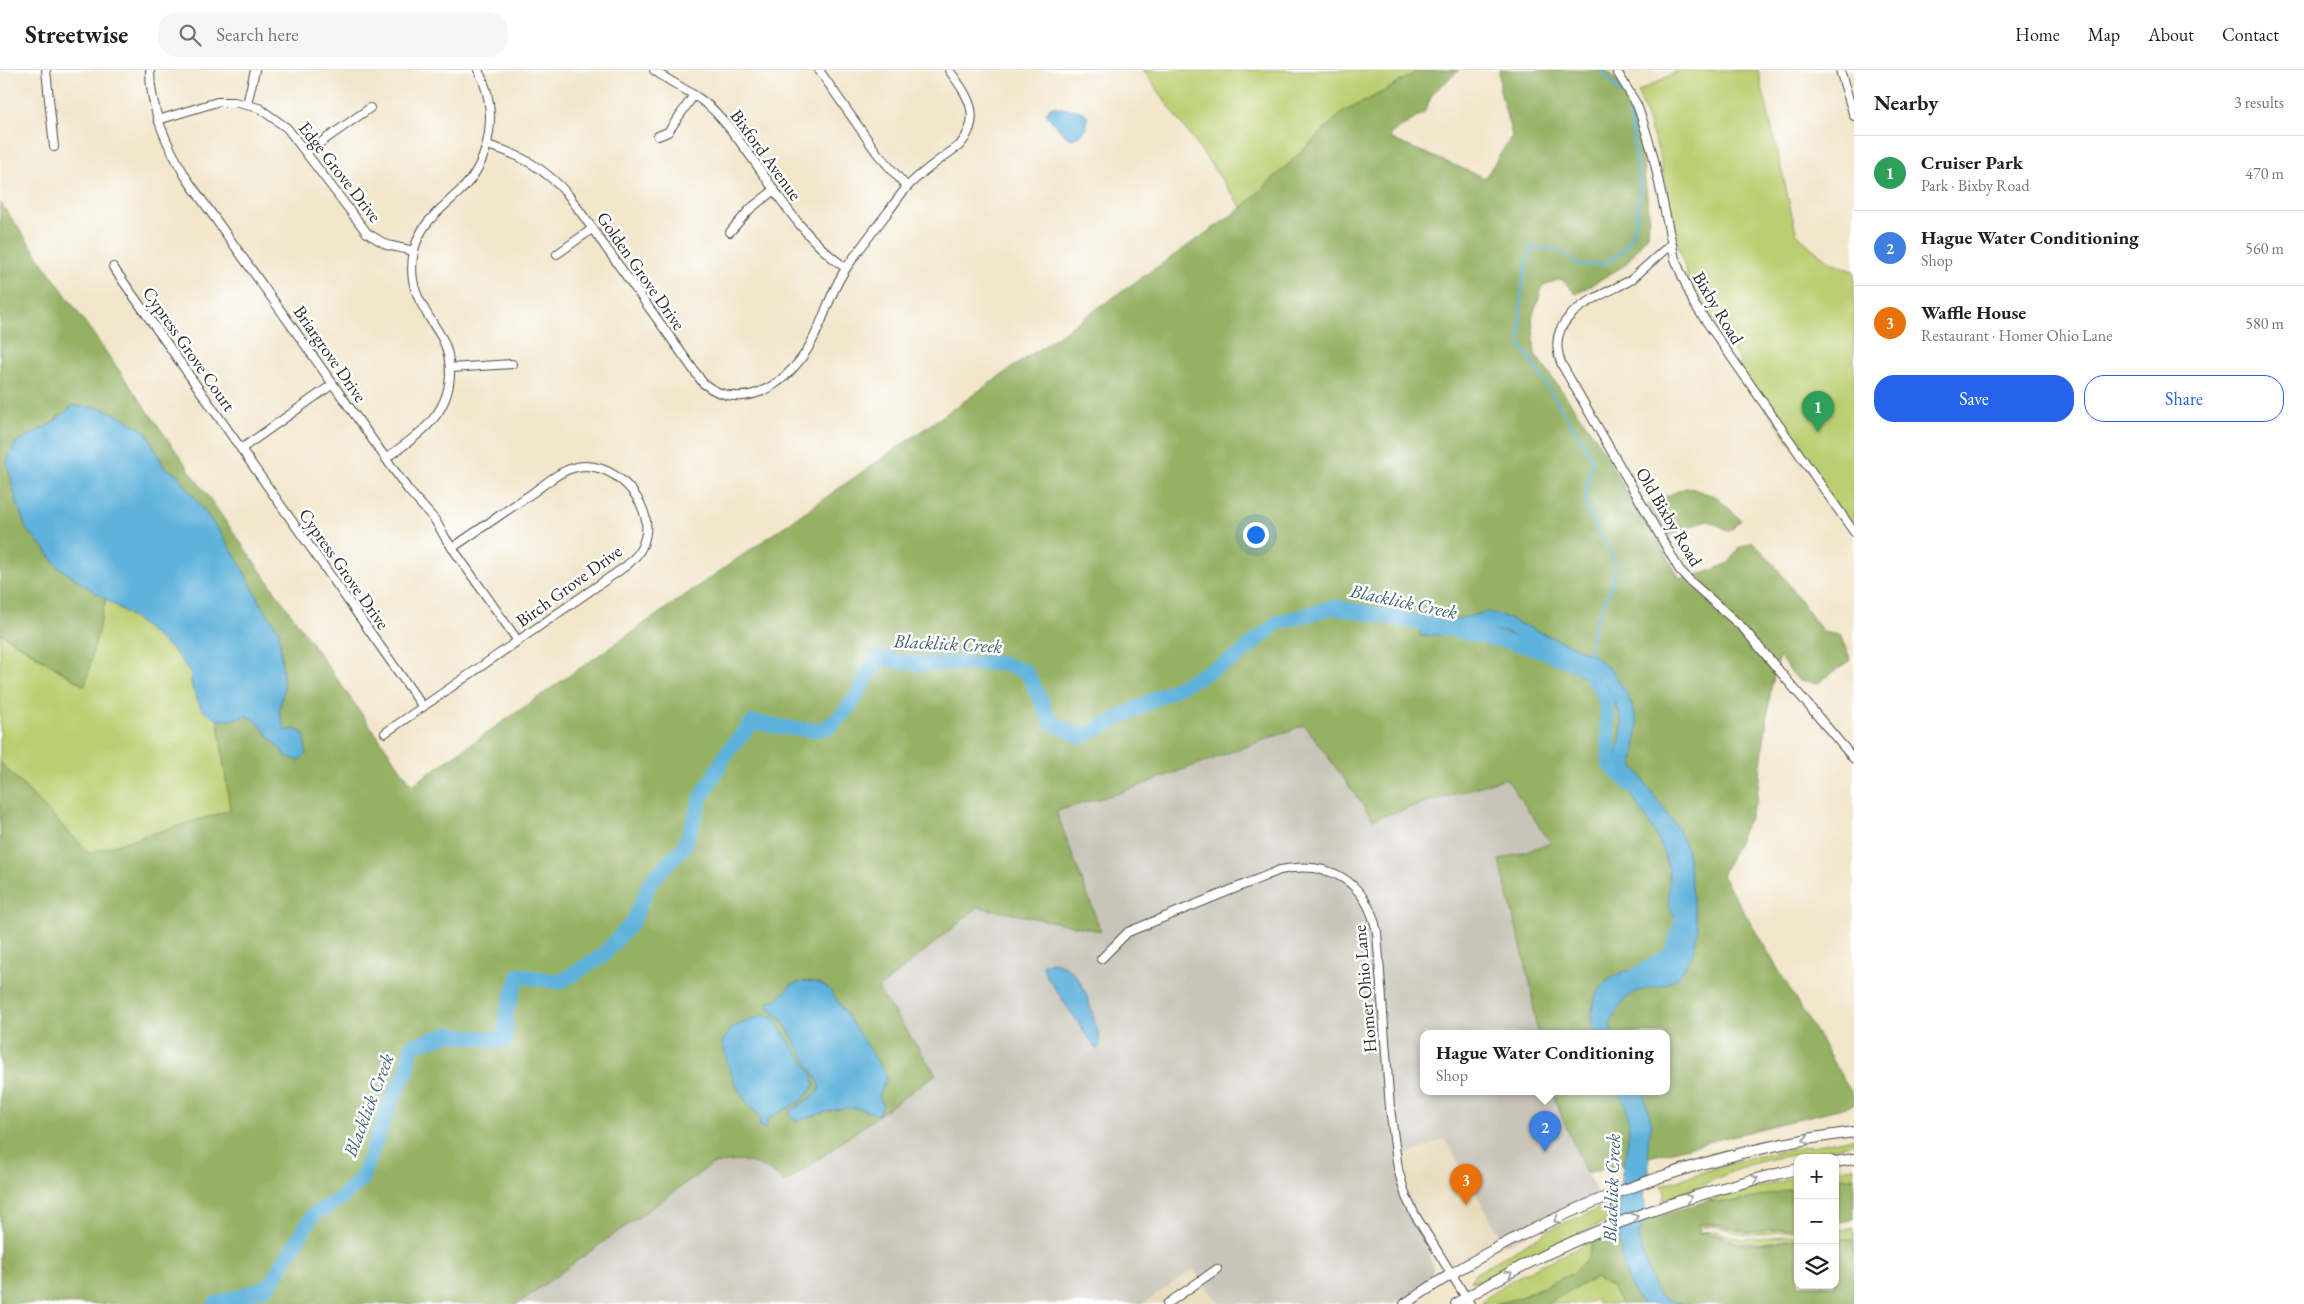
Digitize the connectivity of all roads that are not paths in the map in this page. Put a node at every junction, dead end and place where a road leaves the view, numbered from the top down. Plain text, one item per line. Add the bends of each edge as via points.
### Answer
1 (46, 70) edge
2 (150, 70) edge
3 (254, 70) edge
4 (478, 70) edge
5 (654, 70) edge
6 (819, 70) edge
7 (949, 70) edge
8 (1616, 70) edge
9 (1840, 70) edge
10 (665, 73) edge
11 (694, 94) junction
12 (247, 104) junction
13 (370, 108) dead end
14 (1854, 116) edge
15 (158, 120) junction
16 (658, 136) dead end
17 (487, 145) junction
18 (54, 147) dead end
19 (307, 152) junction
20 (907, 187) junction
21 (774, 190) junction
22 (592, 229) junction
23 (730, 232) dead end
24 (1671, 244) junction
25 (414, 251) junction
26 (557, 254) dead end
27 (112, 267) dead end
28 (846, 268) junction
29 (512, 364) dead end
30 (450, 368) junction
31 (333, 384) junction
32 (241, 449) junction
33 (386, 458) junction
34 (1854, 532) edge
35 (452, 548) junction
36 (518, 641) junction
37 (423, 707) junction
38 (385, 734) dead end
39 (1854, 759) edge
40 (1101, 959) dead end
41 (1854, 1132) edge
42 (1854, 1159) edge
43 (1839, 1161) edge
44 (1794, 1170) edge
45 (1218, 1269) dead end
46 (1452, 1275) junction
47 (1468, 1301) edge
48 (1167, 1304) edge
49 (1406, 1304) edge
50 (1456, 1304) edge

1 - 18 street
2 - 15 street, Briargrove Drive
3 - 12 street
4 - 17 street via 490,101
5 - 10 street, Bixford Avenue
6 - 20 street via 877,153
7 - 20 street, Golden Grove Drive via 965,92 971,108 971,126 960,145
8 - 24 street, Bixby Road via 1637,105 1649,140
9 - 14 street
10 - 11 street, Bixford Avenue
11 - 16 street via 668,132
11 - 21 street, Bixford Avenue via 720,116
12 - 15 street, Edge Grove Drive via 217,102
12 - 19 street, Edge Grove Drive via 278,120
13 - 19 street
15 - 31 street, Briargrove Drive via 187,179
17 - 22 street, Golden Grove Drive via 539,167 569,196
17 - 25 street via 466,185 426,223
19 - 25 street, Edge Grove Drive via 367,233 387,245
20 - 28 street, Golden Grove Drive
21 - 23 street via 750,209
21 - 28 street, Bixford Avenue via 810,238
22 - 26 street
22 - 28 street, Golden Grove Drive via 703,383 736,398 771,387 806,352
24 - 34 street, Bixby Road via 1687,290 1705,322
24 - 39 street, Old Bixby Road via 1630,280 1576,310 1561,325 1556,345 1562,365 1679,569 1743,628
25 - 30 street via 415,292 426,316 443,340
27 - 32 street, Cypress Grove Court
29 - 30 street
30 - 33 street via 445,398 434,419
31 - 32 street
31 - 33 street, Briargrove Drive
32 - 37 street, Cypress Grove Drive
33 - 35 street, Briargrove Drive via 435,520
35 - 36 street, Briargrove Drive
35 - 36 street, Birch Grove Drive via 572,468 584,465 607,469 618,476 634,495 646,524 646,536 635,558
36 - 37 street, Birch Grove Drive
37 - 38 street, Birch Grove Drive
40 - 46 street, Homer Ohio Lane via 1128,932 1280,870 1299,866 1318,868 1355,886 1370,907 1377,932 1390,1108 1398,1169 1406,1197
41 -> 46 main road via 1752,1151 1661,1178 1602,1200 1517,1239
42 - 43 main road
47 -> 44 main road via 1532,1262 1605,1229 1665,1206
45 - 48 street
46 - 47 street, Homer Ohio Lane
46 - 49 main road
47 - 50 main road

